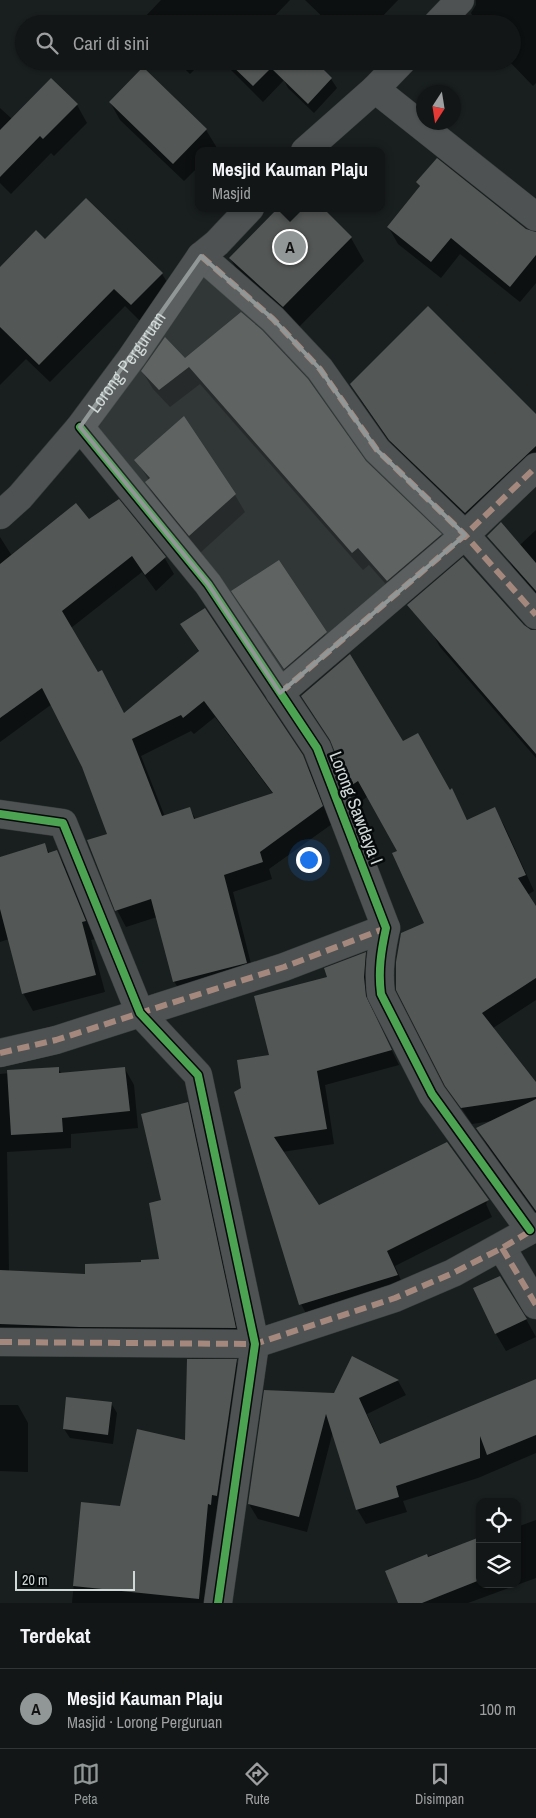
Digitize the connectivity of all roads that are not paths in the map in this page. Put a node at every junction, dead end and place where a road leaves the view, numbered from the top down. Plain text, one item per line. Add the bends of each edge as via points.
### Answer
1 (460, 0) edge
2 (446, 15) edge
3 (393, 70) edge
4 (375, 89) junction
5 (309, 147) edge
6 (246, 212) edge
7 (536, 217) edge
8 (201, 256) junction
9 (80, 427) junction
10 (536, 467) edge
11 (0, 515) edge
12 (465, 536) junction
13 (536, 616) edge
14 (280, 693) junction
15 (0, 814) edge
16 (386, 928) junction
17 (140, 1013) junction
18 (0, 1052) edge
19 (533, 1229) edge
20 (502, 1248) junction
21 (536, 1305) edge
22 (0, 1342) edge
23 (254, 1344) junction
24 (218, 1603) edge

1 - 2 street
3 - 4 street
4 - 5 street
4 - 7 street
6 - 8 street, Lorong Perguruan
8 - 9 street, Lorong Perguruan via 132,358
8 - 12 street via 273,318 320,369 377,450
9 - 11 street, Lorong Perguruan via 20,497
9 - 14 street, Lorong Sawdaya I via 208,584
10 - 12 street
12 - 13 street
12 - 14 street
14 - 16 street, Lorong Sawdaya I via 318,748
15 - 17 street via 63,823
16 - 17 street via 284,968
16 - 19 street via 380,956 381,994 432,1094
17 - 18 street via 56,1040
17 - 23 street via 198,1075
19 - 20 street
20 - 21 street
20 - 23 street via 395,1298
22 - 23 street
23 - 24 street

